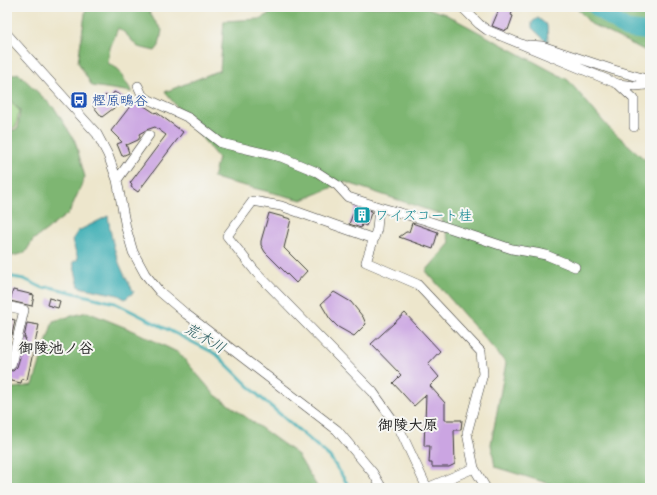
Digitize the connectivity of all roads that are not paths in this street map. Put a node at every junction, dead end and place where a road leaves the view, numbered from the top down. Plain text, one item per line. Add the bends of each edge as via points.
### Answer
1 (462, 7) edge
2 (7, 34) edge
3 (518, 43) junction
4 (618, 84) junction
5 (138, 86) dead end
6 (634, 127) dead end
7 (149, 135) dead end
8 (118, 180) junction
9 (379, 207) junction
10 (374, 239) junction
11 (575, 266) dead end
12 (7, 306) edge
13 (7, 364) edge
14 (474, 468) junction
15 (382, 488) edge
16 (486, 488) edge

1 - 3 street via 487,30
2 - 8 street via 97,134
3 - 4 street
3 - 4 street via 542,46 646,79 648,82 646,85 635,86
4 - 6 street via 634,99
5 - 9 street via 143,98 189,118 221,143 281,157 317,172 337,185 348,197
7 - 8 street
8 - 15 street via 133,252 145,274 159,291 337,430 373,473
9 - 10 street
9 - 11 street via 512,249 546,255
10 - 14 street via 366,262 417,284 481,352 483,374 467,432
10 - 14 street via 281,206 253,201 227,236 255,271 373,392 400,430 427,488
12 - 13 street via 24,310 11,365
14 - 16 street

